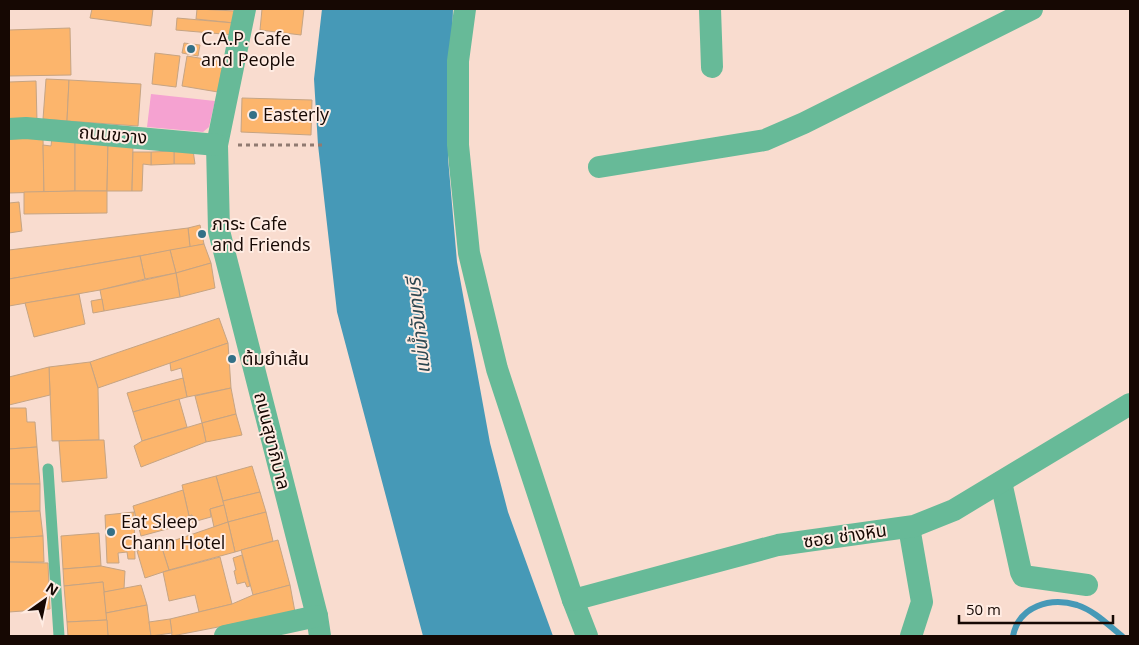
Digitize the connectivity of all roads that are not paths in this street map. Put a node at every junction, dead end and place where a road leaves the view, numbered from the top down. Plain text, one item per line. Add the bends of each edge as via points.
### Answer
1 (244, 9) edge
2 (465, 9) edge
3 (710, 9) edge
4 (1032, 9) edge
5 (712, 67) dead end
6 (9, 129) edge
7 (218, 145) junction
8 (599, 166) dead end
9 (1130, 404) edge
10 (48, 470) dead end
11 (1001, 482) junction
12 (909, 527) junction
13 (1087, 585) dead end
14 (573, 600) junction
15 (318, 626) edge
16 (60, 636) edge
17 (225, 636) edge
18 (587, 636) edge
19 (911, 636) edge

1 - 7 street, ถนนสุขาภิบาล
2 - 14 street via 458,61 458,145 469,253 497,369
3 - 5 street
4 - 8 street via 804,124 765,140
6 - 7 street, ถนนขวาง
7 - 15 street, ถนนสุขาภิบาล via 219,231
9 - 11 street, ซอย ช่างหิน
10 - 16 lane
11 - 12 street, ซอย ช่างหิน via 954,510
11 - 13 street via 1023,576
12 - 14 street, ซอย ช่างหิน via 778,545
12 - 19 street via 922,602
14 - 18 street
15 - 17 street

